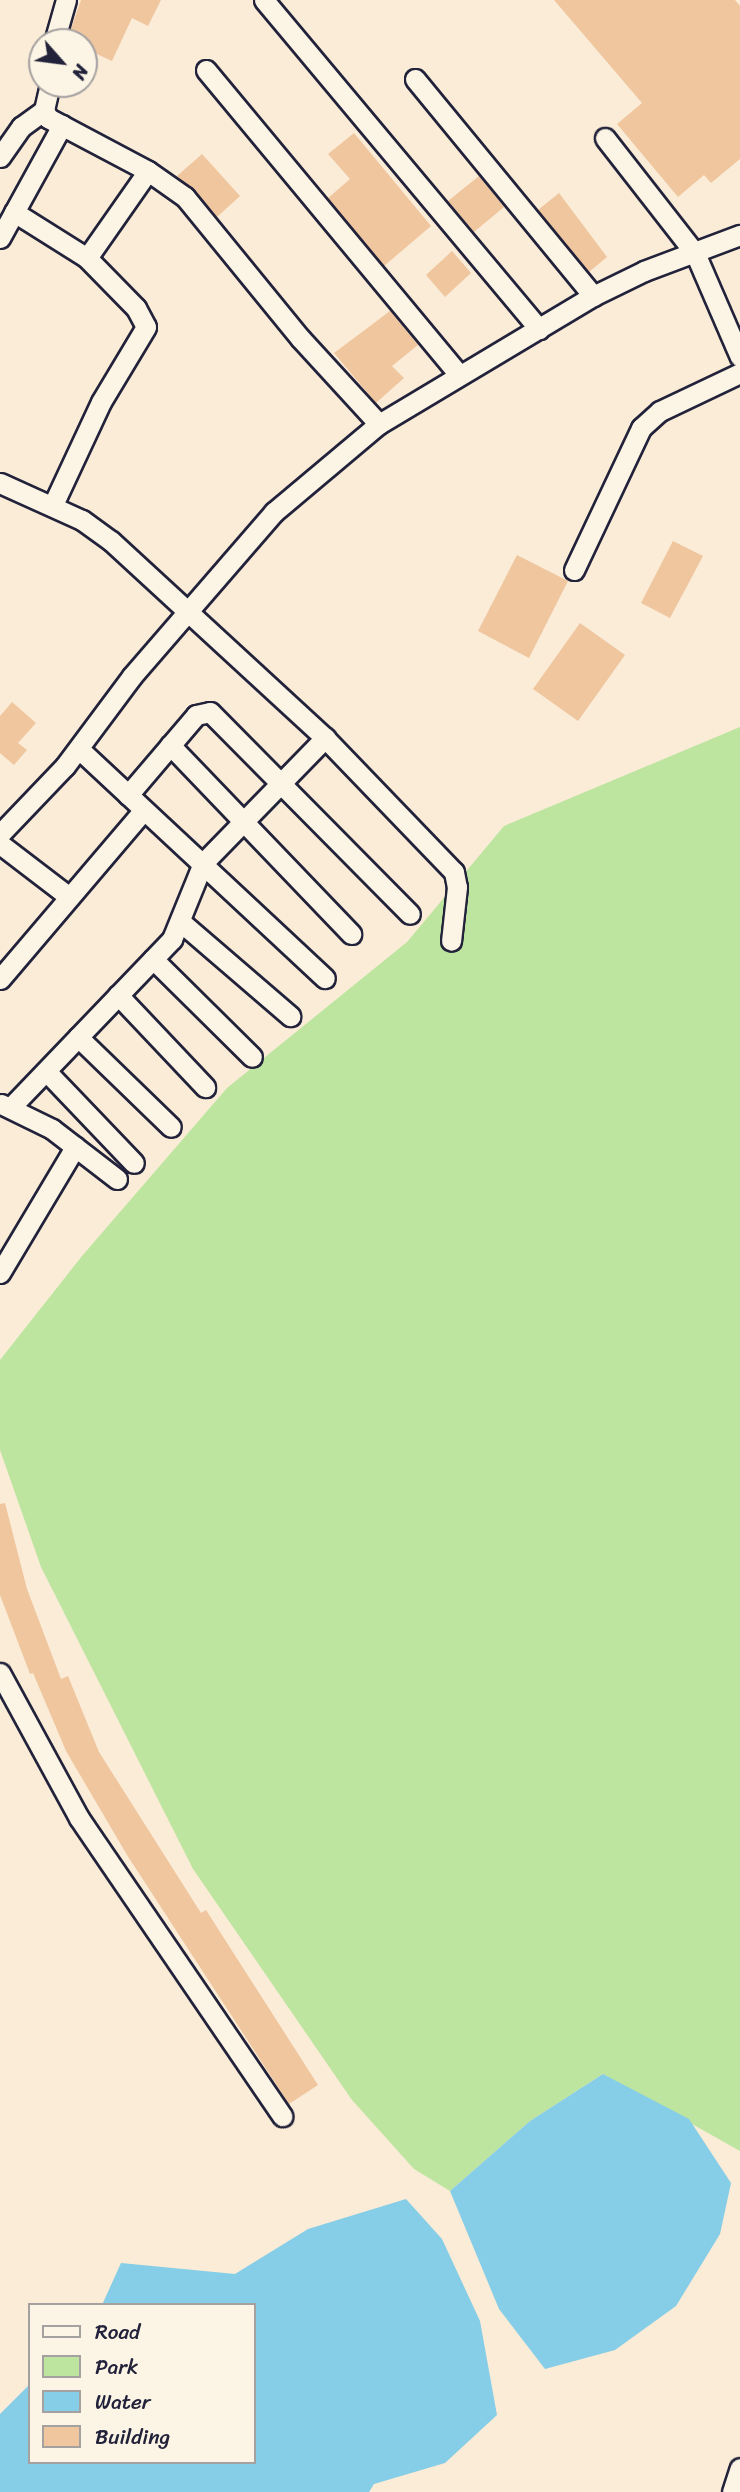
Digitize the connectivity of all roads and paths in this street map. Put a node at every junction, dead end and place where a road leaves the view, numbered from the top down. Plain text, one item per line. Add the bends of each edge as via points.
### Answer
1 (66, 0) edge
2 (264, 0) edge
3 (58, 28) edge
4 (206, 70) dead end
5 (415, 79) dead end
6 (47, 98) edge
7 (44, 110) junction
8 (62, 125) junction
9 (605, 138) dead end
10 (0, 158) edge
11 (148, 171) junction
12 (14, 212) junction
13 (1, 232) edge
14 (740, 235) edge
15 (695, 253) junction
16 (87, 258) junction
17 (593, 296) junction
18 (539, 329) junction
19 (740, 357) edge
20 (740, 373) edge
21 (458, 374) junction
22 (379, 424) junction
23 (0, 483) edge
24 (53, 505) junction
25 (574, 570) dead end
26 (188, 608) junction
27 (326, 738) junction
28 (170, 745) junction
29 (79, 749) junction
30 (281, 783) junction
31 (128, 795) junction
32 (144, 810) junction
33 (243, 821) junction
34 (0, 834) edge
35 (0, 844) edge
36 (203, 863) junction
37 (68, 897) junction
38 (410, 914) dead end
39 (182, 923) junction
40 (351, 934) dead end
41 (451, 941) dead end
42 (153, 959) junction
43 (325, 978) dead end
44 (0, 979) edge
45 (118, 995) junction
46 (290, 1016) dead end
47 (78, 1037) junction
48 (252, 1057) dead end
49 (46, 1071) junction
50 (205, 1087) dead end
51 (6, 1106) edge
52 (171, 1127) dead end
53 (75, 1147) junction
54 (135, 1163) dead end
55 (117, 1179) dead end
56 (0, 1273) edge
57 (0, 1673) edge
58 (282, 2116) dead end
59 (740, 2468) edge
60 (733, 2492) edge

1 - 3 street
2 - 18 street
4 - 21 street
5 - 17 street
6 - 7 street
7 - 8 street
7 - 10 street via 21,127
8 - 11 street
8 - 12 street
9 - 15 street
11 - 16 street
11 - 22 street via 185,197
12 - 13 street
12 - 16 street
14 - 15 street
15 - 17 street
15 - 19 street
16 - 24 street via 136,308 146,327 101,401
17 - 18 street
18 - 21 street
20 - 25 street via 660,411 641,428
21 - 22 street
22 - 26 street via 274,512
23 - 24 street
24 - 26 street via 111,541
26 - 27 street
26 - 29 street
27 - 30 street
27 - 41 street via 454,873 457,887
28 - 30 street via 196,715 210,712
28 - 31 street
28 - 33 street
29 - 31 street
29 - 34 street
30 - 33 street
30 - 38 street
31 - 32 street
32 - 36 street
32 - 37 street
33 - 36 street
33 - 40 street
35 - 37 street
36 - 39 street
36 - 43 street
37 - 44 street
39 - 42 street
39 - 46 street
42 - 45 street
42 - 48 street
45 - 47 street
45 - 50 street
47 - 49 street
47 - 52 street
49 - 51 street
49 - 54 street
51 - 53 street
53 - 55 street
53 - 56 street
57 - 58 street via 79,1818
59 - 60 street

